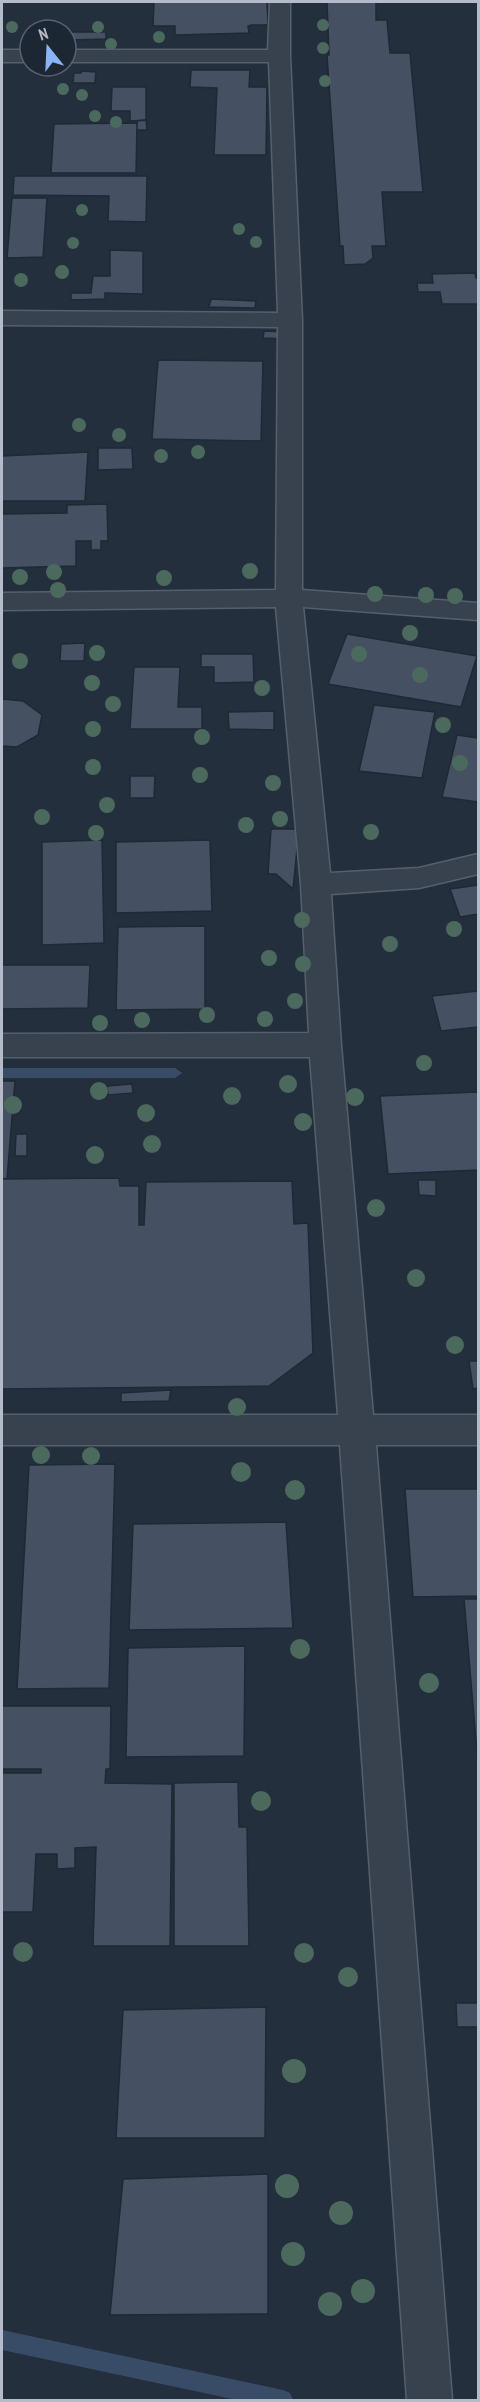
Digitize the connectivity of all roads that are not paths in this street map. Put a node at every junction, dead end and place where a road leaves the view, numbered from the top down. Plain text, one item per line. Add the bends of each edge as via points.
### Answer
1 (280, 2) edge
2 (2, 56) edge
3 (18, 56) edge
4 (78, 56) edge
5 (279, 56) junction
6 (2, 318) edge
7 (290, 320) junction
8 (290, 598) junction
9 (2, 602) edge
10 (478, 611) edge
11 (478, 864) edge
12 (316, 884) junction
13 (325, 1045) junction
14 (2, 1046) edge
15 (2, 1430) edge
16 (478, 1430) edge
17 (357, 1431) junction
18 (430, 2400) edge

1 - 5 street
2 - 3 street
4 - 5 street
5 - 7 street
6 - 7 street
7 - 8 street
8 - 9 street
8 - 10 street
8 - 12 street
11 - 12 street via 418,878
12 - 13 street
13 - 14 street
13 - 17 street
15 - 17 street
16 - 17 street
17 - 18 street

